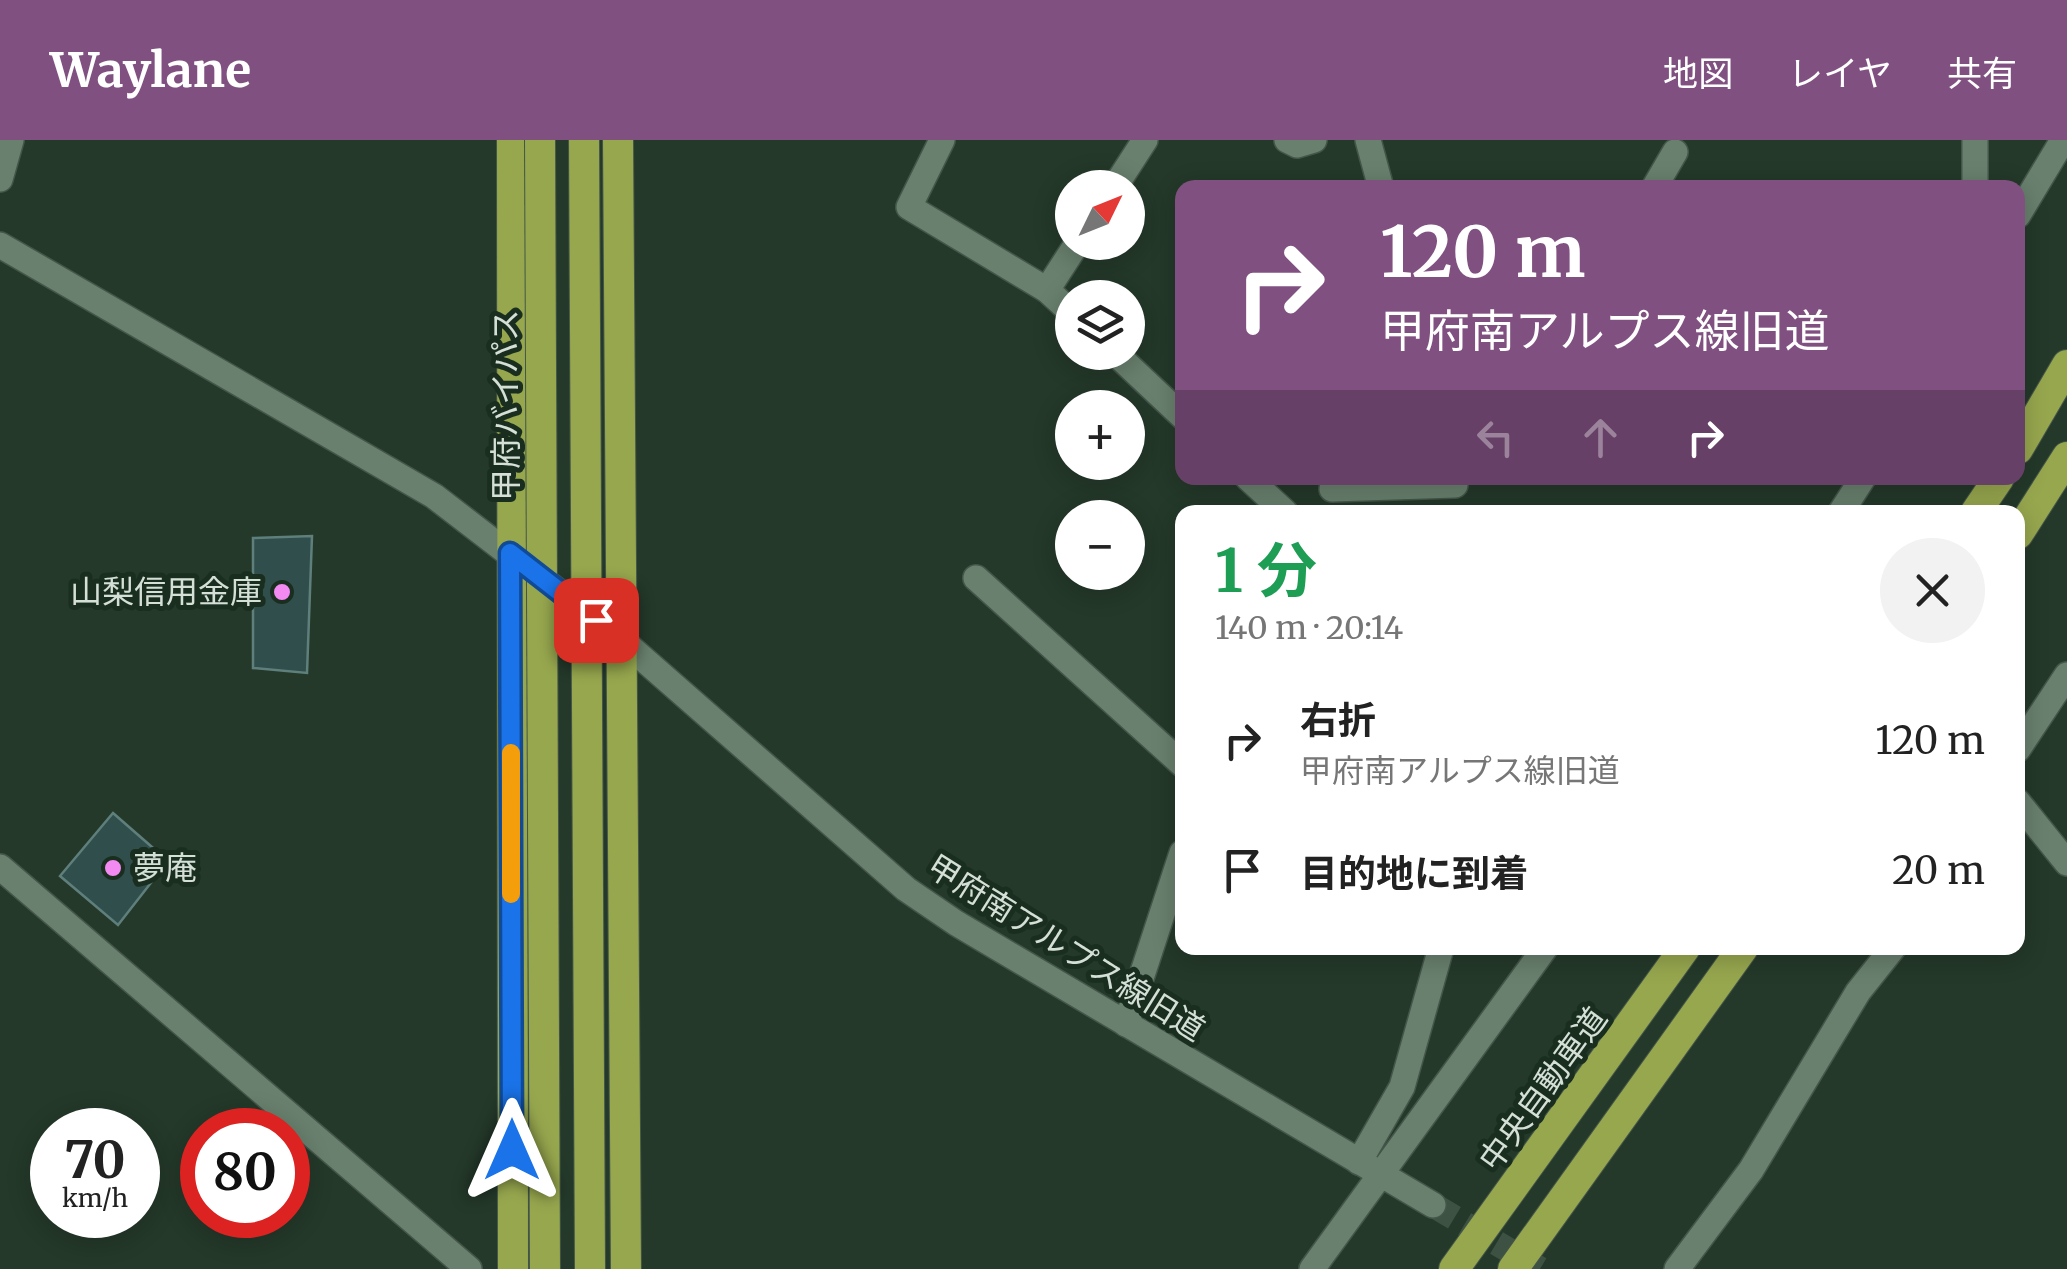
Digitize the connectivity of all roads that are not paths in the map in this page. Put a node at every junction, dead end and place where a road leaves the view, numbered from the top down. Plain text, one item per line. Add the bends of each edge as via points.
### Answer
1 (11, 140) edge
2 (512, 140) edge
3 (540, 140) edge
4 (584, 140) edge
5 (618, 140) edge
6 (942, 140) edge
7 (1145, 140) edge
8 (1286, 140) edge
9 (1314, 140) edge
10 (1368, 140) edge
11 (1976, 140) edge
12 (2063, 140) edge
13 (1675, 152) dead end
14 (1126, 170) edge
15 (0, 179) edge
16 (1379, 180) edge
17 (1659, 180) edge
18 (1975, 180) edge
19 (2025, 203) edge
20 (0, 244) edge
21 (1067, 260) edge
22 (1048, 290) junction
23 (1055, 297) edge
24 (2067, 365) edge
25 (1133, 370) edge
26 (1175, 409) edge
27 (2025, 436) edge
28 (2067, 457) edge
29 (1256, 485) edge
30 (1455, 485) edge
31 (1330, 493) edge
32 (1277, 505) edge
33 (2025, 523) edge
34 (510, 553) junction
35 (976, 578) dead end
36 (624, 642) junction
37 (2067, 675) edge
38 (2025, 738) edge
39 (1175, 758) edge
40 (2025, 811) edge
41 (2067, 863) edge
42 (0, 867) edge
43 (1175, 874) edge
44 (1439, 955) edge
45 (1539, 955) edge
46 (1681, 955) edge
47 (1738, 955) edge
48 (1887, 955) edge
49 (1126, 1024) junction
50 (1360, 1162) junction
51 (1384, 1175) junction
52 (1433, 1204) tunnel mouth
53 (469, 1269) edge
54 (512, 1269) edge
55 (545, 1269) edge
56 (590, 1269) edge
57 (626, 1269) edge
58 (1312, 1269) edge
59 (1454, 1269) edge
60 (1513, 1269) edge
61 (1677, 1269) edge

1 - 15 street
2 - 34 highway
3 - 55 highway, 甲府バイパス, bridge
4 - 56 highway, bridge
5 - 36 highway
6 - 22 street via 909,207
7 - 14 street
8 - 9 street
10 - 16 street
11 - 18 street
12 - 19 street
13 - 17 street
20 - 34 street, 甲府南アルプス線旧道 via 434,496
21 - 22 street
22 - 23 street
24 - 27 highway
25 - 26 street
28 - 33 highway
29 - 32 street
30 - 31 street
34 - 36 street, 甲府南アルプス線旧道
34 - 54 highway
35 - 39 street
36 - 49 street, 甲府南アルプス線旧道 via 906,889
36 - 57 highway
37 - 38 street
40 - 41 street
42 - 53 street
43 - 49 street
44 - 50 street via 1402,1088
45 - 51 street
46 - 59 highway, 中央自動車道
47 - 60 highway
48 - 61 street via 1858,992 1751,1170
49 - 50 street, 甲府南アルプス線旧道
50 - 51 street, 甲府南アルプス線旧道
51 - 52 street, 甲府南アルプス線旧道
51 - 58 street

